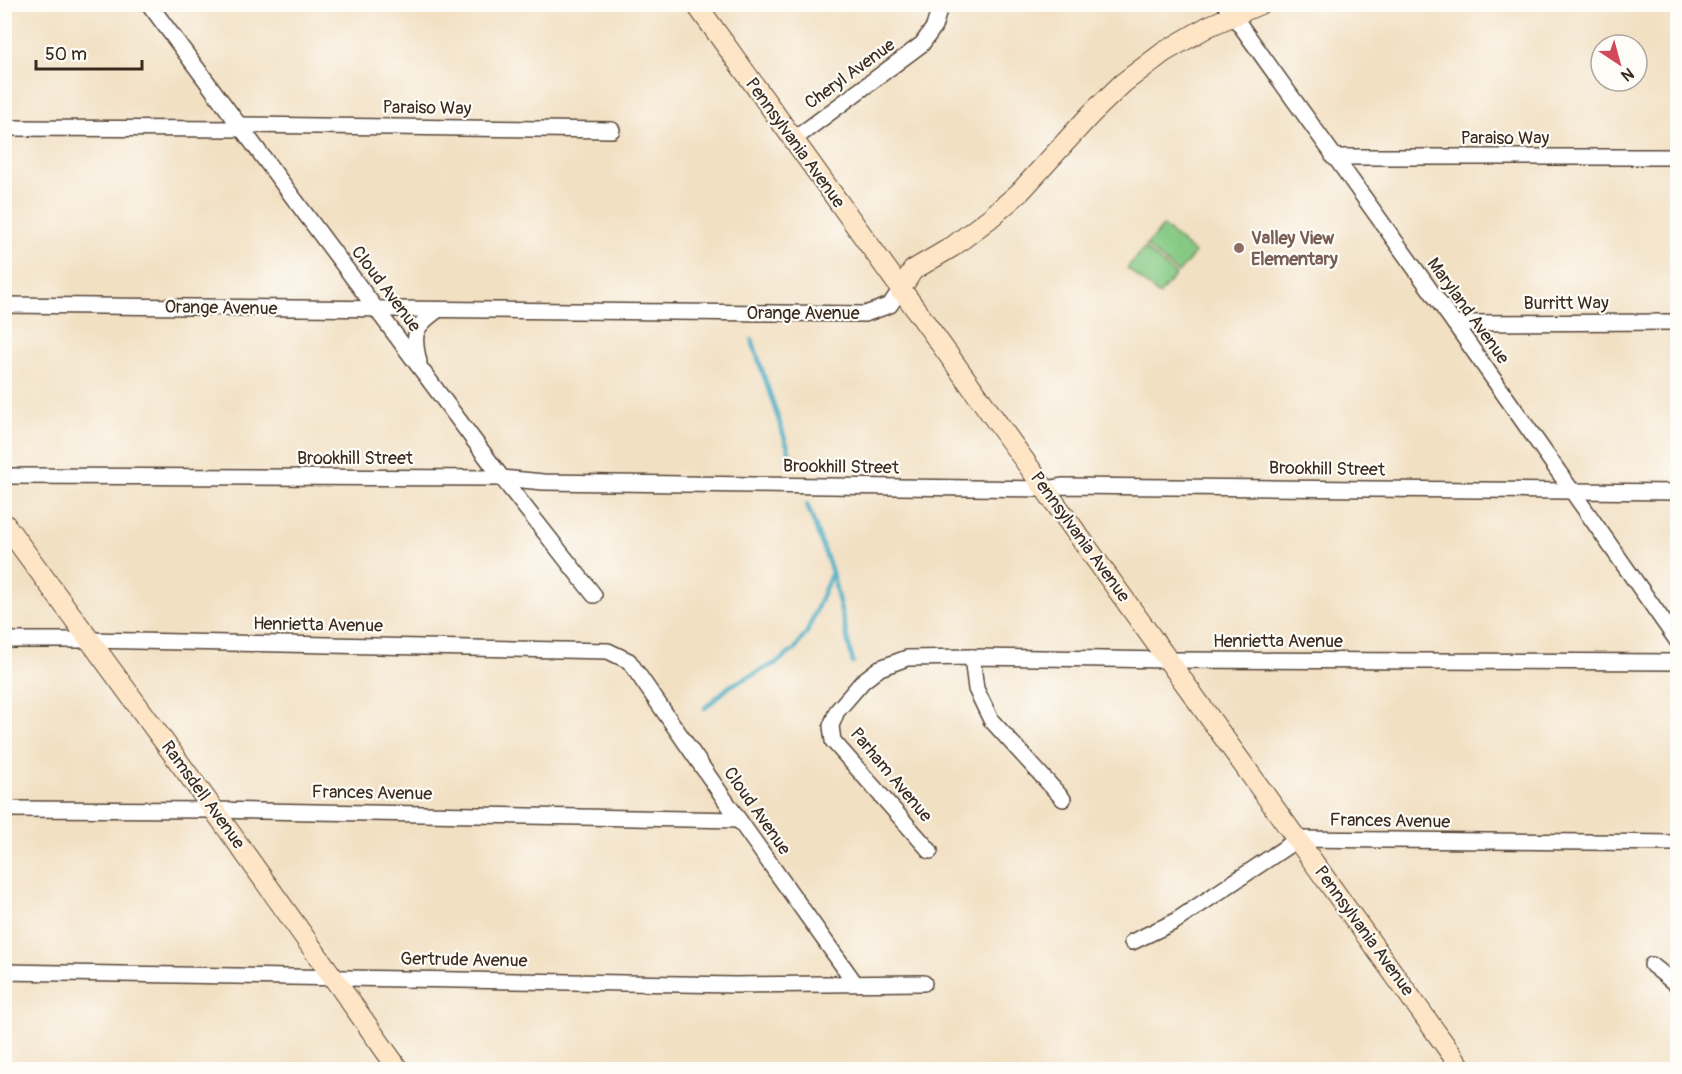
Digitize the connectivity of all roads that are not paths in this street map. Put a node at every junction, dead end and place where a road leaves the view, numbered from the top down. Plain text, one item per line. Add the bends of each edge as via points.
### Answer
1 (149, 4) edge
2 (696, 4) edge
3 (941, 4) edge
4 (1260, 4) edge
5 (1230, 10) edge
6 (4, 128) edge
7 (242, 128) junction
8 (612, 130) dead end
9 (793, 140) junction
10 (1333, 157) junction
11 (1677, 158) edge
12 (900, 290) junction
13 (4, 305) edge
14 (376, 310) junction
15 (438, 310) junction
16 (1677, 322) edge
17 (1454, 323) junction
18 (420, 368) junction
19 (4, 476) edge
20 (502, 478) junction
21 (1046, 489) junction
22 (1572, 492) junction
23 (1677, 492) edge
24 (4, 523) edge
25 (594, 595) dead end
26 (4, 640) edge
27 (89, 640) junction
28 (1677, 642) edge
29 (972, 657) junction
30 (629, 660) joint
31 (1169, 660) junction
32 (1677, 662) edge
33 (880, 668) joint
34 (1063, 799) dead end
35 (4, 810) edge
36 (214, 810) junction
37 (739, 820) junction
38 (1298, 839) junction
39 (1677, 843) edge
40 (930, 851) dead end
41 (1132, 942) dead end
42 (1652, 965) dead end
43 (4, 972) edge
44 (334, 976) junction
45 (855, 983) junction
46 (924, 983) dead end
47 (1677, 986) edge
48 (399, 1070) edge
49 (1463, 1070) edge

1 - 7 street, Cloud Avenue
2 - 9 main road, Pennsylvania Avenue
3 - 9 street, Cheryl Avenue via 934,27 922,44
4 - 5 main road, Orange Avenue
5 - 10 street, Maryland Avenue
5 - 12 main road, Orange Avenue via 1123,83 1020,192 952,247 913,270
6 - 7 street, Paraiso Way
7 - 8 street, Paraiso Way
7 - 14 street, Cloud Avenue
9 - 12 main road, Pennsylvania Avenue
10 - 11 street, Paraiso Way
10 - 17 street, Maryland Avenue
12 - 15 street, Orange Avenue via 890,305 865,314
12 - 21 main road, Pennsylvania Avenue
13 - 14 street, Orange Avenue
14 - 15 street, Orange Avenue
14 - 18 street, Cloud Avenue
15 - 18 street via 416,330 414,342
16 - 17 street, Burritt Way
17 - 22 street, Maryland Avenue
18 - 20 street, Cloud Avenue
19 - 20 street, Brookhill Street
20 - 21 street, Brookhill Street via 543,482
20 - 25 street, Cloud Avenue
21 - 22 street, Brookhill Street via 1062,486
21 - 31 main road, Pennsylvania Avenue
22 - 23 street, Brookhill Street
22 - 28 street, Maryland Avenue
24 - 27 main road, Ramsdell Avenue
26 - 27 street, Henrietta Avenue
27 - 30 street, Henrietta Avenue via 590,650 608,651
27 - 36 main road, Ramsdell Avenue
29 - 31 street, Henrietta Avenue
29 - 33 street, Henrietta Avenue via 907,658
29 - 34 street via 976,690 991,720
30 - 37 street, Cloud Avenue
31 - 32 street, Henrietta Avenue
31 - 38 main road, Pennsylvania Avenue
33 - 40 street, Parham Avenue via 837,711 831,726 833,741
35 - 36 street, Frances Avenue
36 - 37 street, Frances Avenue
36 - 44 main road, Ramsdell Avenue
37 - 45 street, Cloud Avenue
38 - 39 street, Frances Avenue
38 - 41 street via 1174,922
38 - 49 main road, Pennsylvania Avenue
42 - 47 street
43 - 44 street, Gertrude Avenue
44 - 45 street, Gertrude Avenue via 735,985
44 - 48 main road, Ramsdell Avenue
45 - 46 street, Gertrude Avenue

